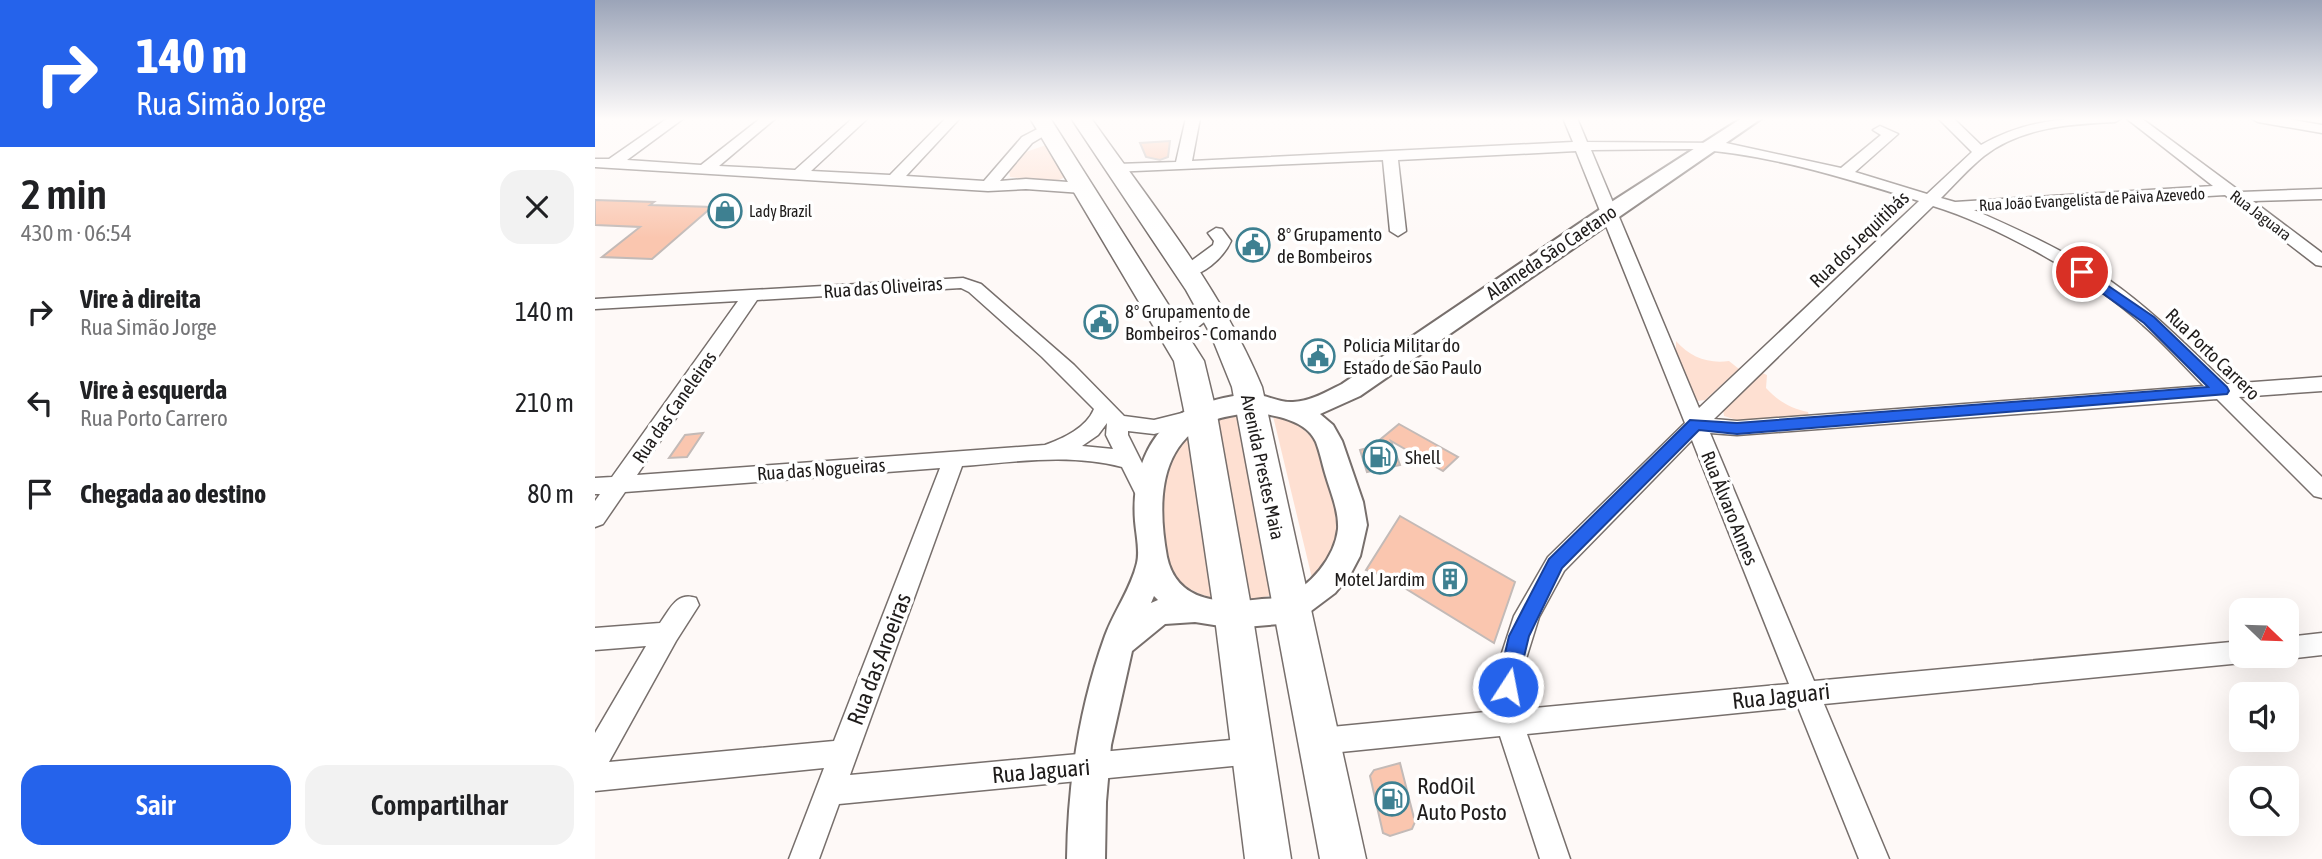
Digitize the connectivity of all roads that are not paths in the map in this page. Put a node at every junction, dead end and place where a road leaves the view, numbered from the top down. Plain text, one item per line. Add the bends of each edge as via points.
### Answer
1 (620, 158) edge
2 (719, 158) edge
3 (817, 158) edge
4 (915, 158) edge
5 (1014, 158) edge
6 (1060, 158) edge
7 (1109, 158) edge
8 (1185, 158) edge
9 (1388, 158) edge
10 (1390, 158) edge
11 (1586, 158) edge
12 (1690, 158) edge
13 (1773, 158) edge
14 (1862, 158) edge
15 (1974, 158) edge
16 (2186, 158) edge
17 (595, 163) edge
18 (612, 164) junction
19 (1183, 166) junction
20 (705, 169) junction
21 (1117, 169) junction
22 (1844, 173) junction
23 (798, 175) junction
24 (894, 180) junction
25 (991, 186) junction
26 (1086, 194) junction
27 (2233, 194) junction
28 (2322, 194) edge
29 (1136, 200) junction
30 (1931, 200) junction
31 (1954, 207) junction
32 (1609, 212) junction
33 (1398, 231) dead end
34 (1216, 233) dead end
35 (2319, 256) edge
36 (1189, 271) junction
37 (752, 295) junction
38 (595, 304) edge
39 (1212, 307) junction
40 (1176, 335) junction
41 (2322, 384) edge
42 (1351, 390) junction
43 (2221, 391) junction
44 (1251, 403) junction
45 (1290, 411) junction
46 (1112, 415) junction
47 (1201, 415) junction
48 (1695, 424) junction
49 (1329, 439) junction
50 (1047, 452) junction
51 (954, 459) junction
52 (1130, 461) junction
53 (619, 484) junction
54 (595, 486) edge
55 (2322, 490) edge
56 (1148, 497) junction
57 (595, 518) edge
58 (1153, 560) junction
59 (687, 604) dead end
60 (1293, 607) junction
61 (1193, 610) junction
62 (1234, 618) junction
63 (667, 633) junction
64 (595, 639) edge
65 (2322, 644) edge
66 (2299, 647) edge
67 (1116, 653) junction
68 (2229, 653) edge
69 (1806, 694) junction
70 (1510, 724) junction
71 (1321, 741) junction
72 (1253, 751) junction
73 (844, 753) junction
74 (595, 760) edge
75 (1091, 766) junction
76 (595, 778) edge
77 (829, 791) junction
78 (804, 859) edge
79 (1086, 859) edge
80 (1268, 859) edge
81 (1343, 859) edge
82 (1555, 859) edge
83 (1874, 859) edge

1 - 18 street
2 - 20 street
3 - 23 street
4 - 24 street
5 - 25 street
6 - 26 highway
7 - 21 highway, Avenida Prestes Maia
8 - 19 street
9 - 19 street, Rua Porto Carrero
10 - 33 street
11 - 32 street, Rua Álvaro Annes
12 - 32 main road, Alameda São Caetano
13 - 22 street, Rua Porto Carrero
14 - 22 street
15 - 30 street, Rua dos Jequitibás
16 - 27 street, Rua Jaguara
17 - 18 street
18 - 20 street
19 - 21 street, Rua Porto Carrero
20 - 23 street
21 - 29 highway, Avenida Prestes Maia
22 - 30 street, Rua Porto Carrero
23 - 24 street
24 - 25 street
25 - 26 street via 1019,193
26 - 29 highway via 1113,191
26 - 40 highway
27 - 28 street, Rua João Evangelista de Paiva Azevedo
27 - 31 street, Rua João Evangelista de Paiva Azevedo
27 - 35 street, Rua Jaguara
29 - 36 highway, Avenida Prestes Maia
30 - 31 street, Rua Porto Carrero
30 - 48 street, Rua dos Jequitibás
31 - 43 street, Rua Porto Carrero via 2010,232 2101,283 2149,320
32 - 42 main road, Alameda São Caetano
32 - 48 street, Rua Álvaro Annes
34 - 36 street via 1222,245
36 - 39 highway, Avenida Prestes Maia
37 - 38 street, Rua das Oliveiras
37 - 46 street, Rua das Oliveiras via 954,282 970,285
37 - 53 street, Rua das Caneleiras
39 - 40 street
39 - 44 highway, Avenida Prestes Maia via 1232,345
40 - 47 highway via 1189,361
41 - 43 street
42 - 45 main road, Alameda São Caetano via 1318,406
42 - 49 main road, Alameda São Caetano via 1331,416
43 - 48 street via 1737,428
43 - 55 street, Rua Porto Carrero
44 - 45 main road
44 - 47 main road
44 - 60 highway, Avenida Prestes Maia
45 - 49 main road
46 - 47 street via 1154,427
46 - 50 street, Rua das Nogueiras via 1080,439
46 - 52 street
47 - 56 main road via 1163,447 1149,480
47 - 62 highway
48 - 69 street, Rua Álvaro Annes
48 - 70 street, Rua dos Jequitibás via 1556,564 1527,616 1512,662
49 - 60 main road via 1353,531 1337,571
50 - 51 street, Rua das Nogueiras
50 - 52 street, Rua das Nogueiras
51 - 53 street, Rua das Nogueiras
51 - 73 street, Rua das Aroeiras
52 - 56 street
53 - 54 street, Rua das Nogueiras
53 - 57 street, Rua das Caneleiras
56 - 58 main road
58 - 61 main road via 1161,580
58 - 67 main road
59 - 63 street
60 - 62 main road
60 - 71 highway, Avenida Prestes Maia
61 - 62 main road
61 - 67 main road via 1177,608 1152,615 1128,635
62 - 72 highway
63 - 64 street
63 - 74 street
65 - 66 street
67 - 75 main road
68 - 69 street, Rua Jaguari
69 - 70 street, Rua Jaguari
69 - 83 street, Rua Álvaro Annes
70 - 71 street, Rua Jaguari
70 - 82 street, Rua dos Jequitibás
71 - 81 highway, Avenida Prestes Maia
72 - 75 street, Rua Jaguari
72 - 80 highway
73 - 76 street
73 - 77 street, Rua das Aroeiras
75 - 77 street, Rua Jaguari
75 - 79 main road
77 - 78 street, Rua das Aroeiras

